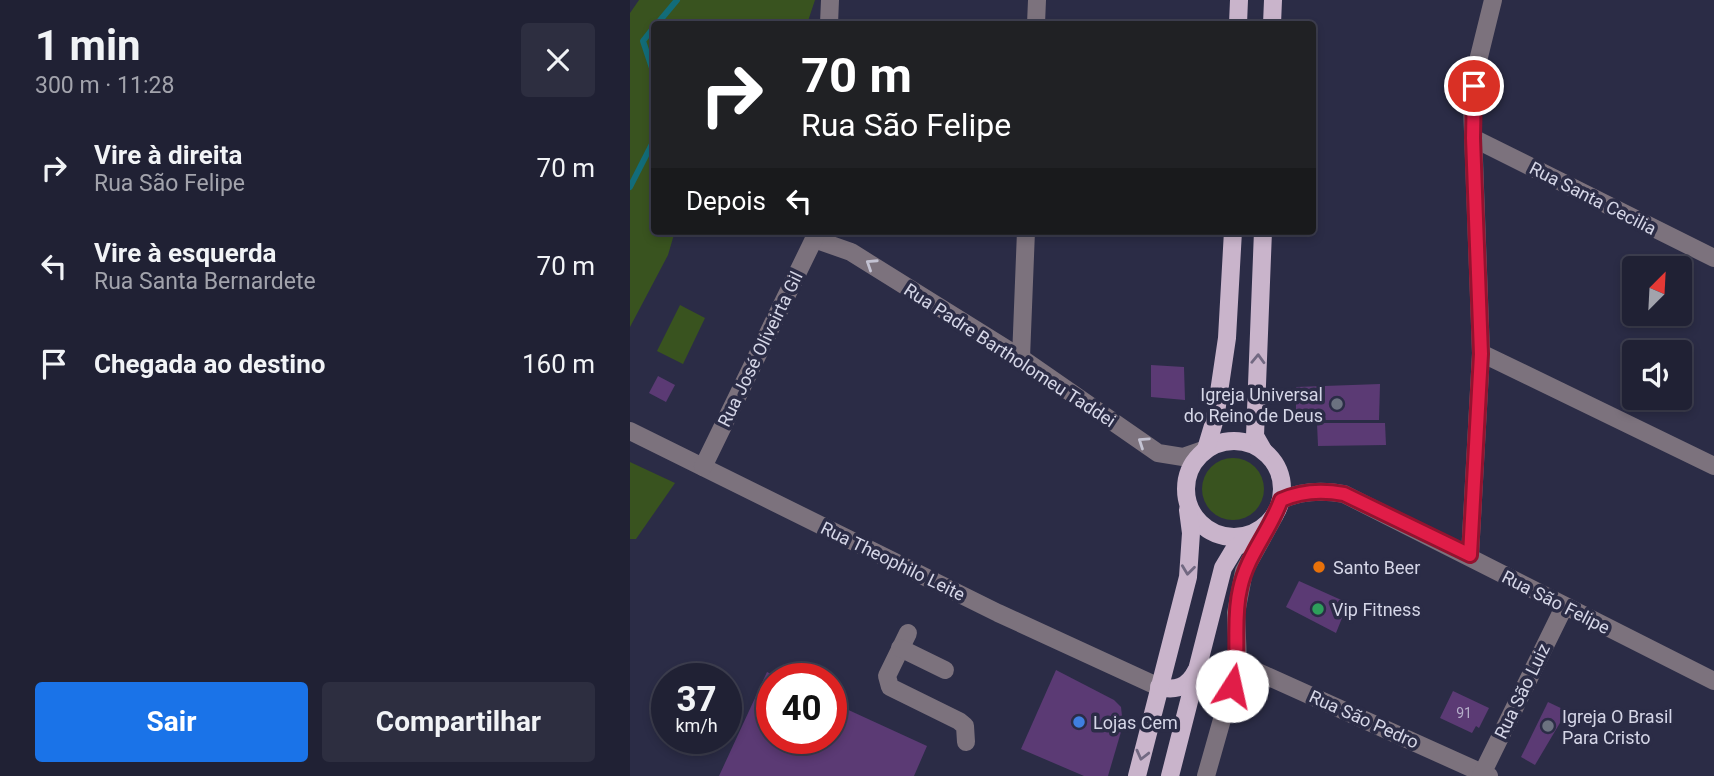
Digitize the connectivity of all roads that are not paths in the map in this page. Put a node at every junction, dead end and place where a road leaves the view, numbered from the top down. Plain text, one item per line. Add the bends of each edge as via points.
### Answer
1 (830, 0) edge
2 (1037, 0) edge
3 (1239, 0) edge
4 (1272, 0) edge
5 (1493, 0) edge
6 (829, 21) edge
7 (1036, 21) edge
8 (1238, 21) edge
9 (1272, 21) edge
10 (1473, 138) junction
11 (814, 235) edge
12 (1026, 235) edge
13 (1233, 235) edge
14 (1263, 235) edge
15 (1714, 258) edge
16 (1481, 354) junction
17 (1021, 358) junction
18 (630, 430) edge
19 (1206, 449) junction
20 (1263, 450) junction
21 (1714, 466) edge
22 (703, 467) junction
23 (1187, 503) junction
24 (1278, 507) junction
25 (1256, 533) junction
26 (1470, 555) junction
27 (1564, 607) junction
28 (1238, 663) junction
29 (1198, 669) junction
30 (944, 670) dead end
31 (1714, 681) edge
32 (1159, 687) junction
33 (966, 742) dead end
34 (1484, 775) edge
35 (1137, 776) edge
36 (1170, 776) edge
37 (1206, 776) edge

1 - 6 street
2 - 7 street
3 - 8 main road
4 - 9 main road
5 - 10 street via 1476,69
10 - 15 street, Rua Santa Cecilia
10 - 16 street
17 -> 11 street, Rua Padre Bartholomeu Taddei via 851,252
11 - 22 street, Rua José Oliveirta Gil
12 - 17 street
13 - 19 main road via 1227,338
20 -> 14 main road via 1255,436
16 - 21 street
16 - 26 street
19 -> 17 street, Rua Padre Bartholomeu Taddei via 1183,457 1158,453
18 - 22 street, Rua Theophilo Leite
19 - 20 main road via 1235,440
19 - 23 main road via 1187,473
20 - 24 main road via 1280,475
22 - 32 street, Rua Theophilo Leite
23 - 25 main road via 1200,524 1217,534
23 -> 32 main road via 1191,533 1188,577
24 - 25 main road
24 - 26 street, Rua São Felipe via 1305,492 1344,494
24 - 28 street via 1250,558 1239,591
25 - 29 main road via 1225,560
26 - 27 street, Rua São Felipe
27 - 31 street, Rua São Felipe
27 - 34 street, Rua São Luiz
28 - 34 street, Rua São Pedro
28 - 37 street
29 - 32 main road via 1186,685
29 - 36 main road
30 - 33 street via 904,641 887,676 890,687 959,721 968,734
32 -> 35 main road

